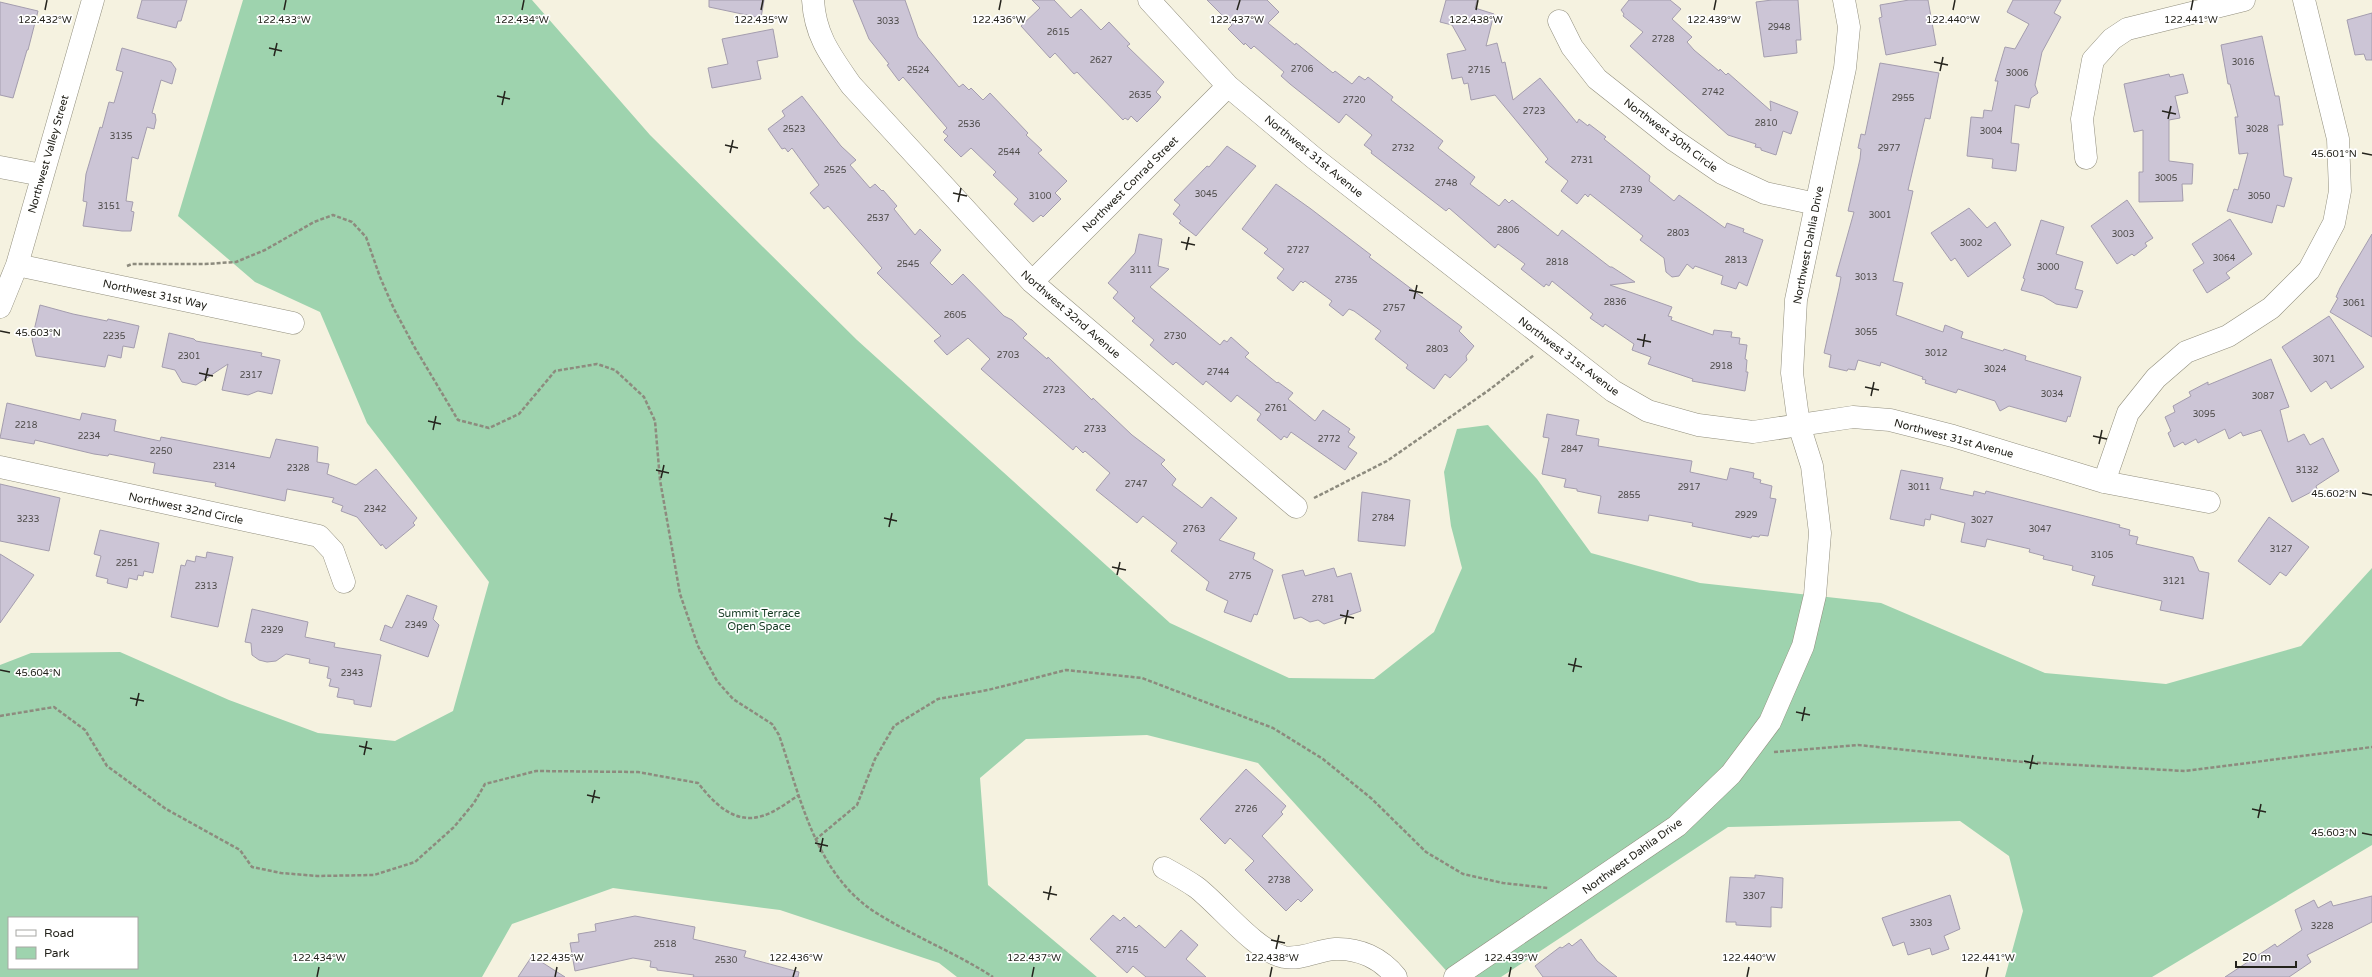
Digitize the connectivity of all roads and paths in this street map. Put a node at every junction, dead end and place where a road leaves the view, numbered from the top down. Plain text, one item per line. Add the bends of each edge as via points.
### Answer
1 (93, 0) edge
2 (1149, 0) edge
3 (1844, 0) edge
4 (2244, 0) edge
5 (2304, 0) edge
6 (814, 10) edge
7 (1559, 21) dead end
8 (1228, 86) junction
9 (2086, 158) dead end
10 (0, 167) edge
11 (42, 175) junction
12 (1816, 204) junction
13 (17, 265) junction
14 (1032, 282) junction
15 (105, 284) junction
16 (0, 307) edge
17 (293, 323) dead end
18 (1550, 342) junction
19 (1799, 424) junction
20 (0, 468) edge
21 (2104, 482) junction
22 (2209, 502) dead end
23 (1296, 507) joint
24 (344, 582) dead end
25 (0, 716) edge
26 (2372, 747) edge
27 (1746, 754) junction
28 (800, 795) junction
29 (815, 840) junction
30 (1164, 868) dead end
31 (1580, 893) junction
32 (993, 977) edge
33 (1396, 977) edge
34 (1455, 977) edge

1 - 11 street, Northwest Valley Street
2 - 8 street, Northwest 31st Avenue
3 - 12 street, Northwest Dahlia Drive via 1849,27 1845,68
4 - 9 street via 2128,29 2112,39 2093,60 2082,119
5 - 21 street via 2338,139 2340,191 2334,223 2309,270 2271,308 2228,336 2186,352 2156,378 2128,413
6 - 14 street, Northwest 32nd Avenue via 827,50 851,85
7 - 12 street, Northwest 30th Circle via 1572,48 1597,79 1674,140 1722,174 1765,193
8 - 14 street, Northwest Conrad Street
8 - 18 street, Northwest 31st Avenue via 1314,158
10 - 11 street
11 - 13 street, Northwest Valley Street
12 - 19 street, Northwest Dahlia Drive via 1796,300 1792,373
13 - 15 street, Northwest 31st Way
13 - 16 street, Northwest Valley Street
14 - 23 street, Northwest 32nd Avenue
15 - 17 street, Northwest 31st Way
15 - 28 path via 115,271 132,264 236,262 333,215 352,222 366,237 394,309 458,420 489,428 519,414 556,370 597,364 615,370 644,397 655,421 660,480 680,594 698,646 717,681 733,699 772,724 779,735
18 - 19 street, Northwest 31st Avenue via 1613,391 1648,411 1698,426 1753,432
18 - 23 path via 1489,390 1387,461
19 - 21 street, Northwest 31st Avenue via 1853,417 1890,420 1953,436
19 - 27 street, Northwest Dahlia Drive via 1812,466 1820,533 1815,596 1803,646 1770,722
20 - 24 street, Northwest 32nd Circle via 319,536 333,551
21 - 22 street, Northwest 31st Avenue
25 - 28 path via 54,707 85,730 107,766 166,809 240,850 252,866 317,876 374,875 415,862 454,827 474,804 485,784 536,772 638,772 698,783 714,803 738,817 762,816
26 - 27 path via 2185,771 2023,762 1858,745
27 - 31 street, Northwest Dahlia Drive via 1731,774 1677,826
28 - 29 path
29 - 31 path via 857,805 875,759 894,726 938,699 988,690 1066,670 1142,678 1273,728 1323,759 1372,799 1426,852 1463,874 1503,883
29 - 32 path via 836,874 853,894 877,914 964,958
30 - 33 street via 1196,887 1258,944 1284,957 1306,956 1335,949 1363,952 1386,964
31 - 34 street, Northwest Dahlia Drive

